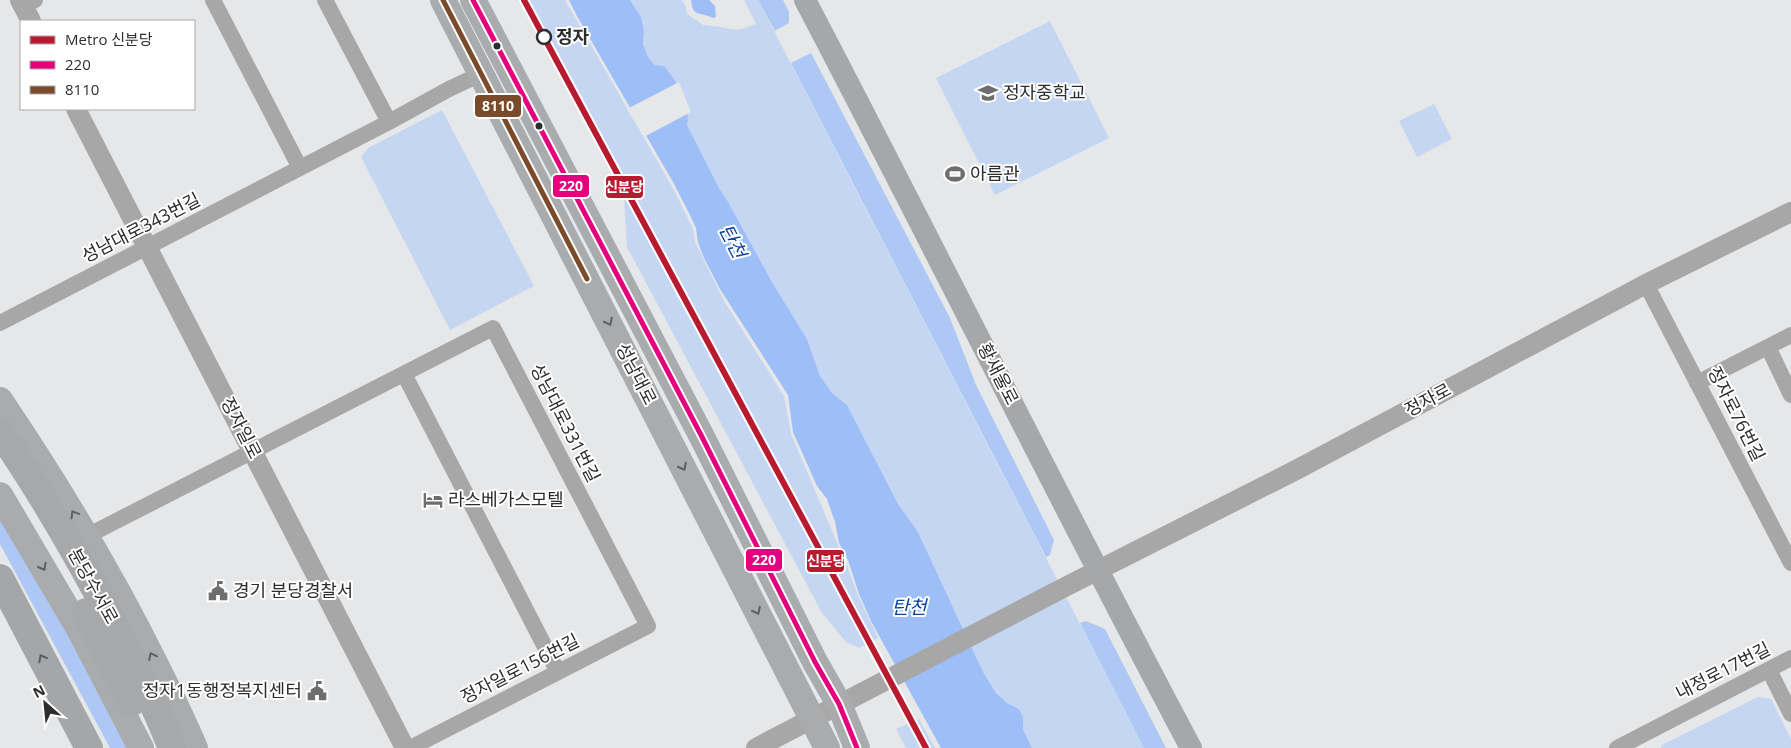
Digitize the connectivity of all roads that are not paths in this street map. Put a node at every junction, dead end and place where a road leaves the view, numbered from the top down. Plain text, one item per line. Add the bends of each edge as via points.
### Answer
1 (213, 0) edge
2 (325, 0) edge
3 (443, 0) edge
4 (473, 0) edge
5 (805, 0) edge
6 (481, 74) junction
7 (77, 110) edge
8 (389, 122) junction
9 (300, 168) junction
10 (1791, 212) edge
11 (148, 247) junction
12 (1646, 284) junction
13 (0, 323) edge
14 (1791, 335) edge
15 (1768, 347) junction
16 (404, 374) junction
17 (1697, 383) junction
18 (1791, 395) edge
19 (0, 400) edge
20 (0, 432) edge
21 (253, 452) junction
22 (0, 460) edge
23 (0, 495) edge
24 (87, 536) junction
25 (1791, 563) edge
26 (1096, 571) junction
27 (0, 578) edge
28 (648, 626) joint
29 (1791, 658) edge
30 (1769, 670) junction
31 (558, 672) junction
32 (838, 704) junction
33 (1791, 714) edge
34 (812, 719) junction
35 (1646, 741) edge
36 (89, 748) edge
37 (141, 748) edge
38 (155, 748) edge
39 (172, 748) edge
40 (195, 748) edge
41 (405, 748) edge
42 (410, 748) edge
43 (756, 748) edge
44 (827, 748) edge
45 (857, 748) edge
46 (1190, 748) edge
47 (1617, 748) edge

1 - 9 street
2 - 8 street
3 - 6 main road, 성남대로
4 - 32 main road, 성남대로
5 - 26 main road, 황새울로 via 943,265
6 - 8 street, 성남대로343번길
6 -> 34 main road, 성남대로
7 - 11 street, 정자일로
8 - 9 street, 성남대로343번길
9 - 11 street, 성남대로343번길
10 - 12 street, 정자로
11 - 13 street, 성남대로343번길
11 - 21 street, 정자일로
12 - 17 street, 정자로76번길
12 - 26 street, 정자로 via 1296,470
14 - 15 street
15 - 17 street
15 - 18 street
16 - 21 street, 성남대로331번길
16 - 28 street, 성남대로331번길 via 493,328
16 - 31 street
17 - 25 street, 정자로76번길
24 -> 19 main road
20 - 39 highway, 분당수서로 via 28,472 81,563 129,652
21 - 24 street, 성남대로331번길
21 - 41 street, 정자일로
22 - 38 highway, 분당수서로 via 66,572
23 -> 37 main road via 79,629
40 -> 24 main road via 126,604
26 - 32 street, 정자로
26 - 46 main road, 황새울로
36 -> 27 highway
28 - 31 street, 정자일로156번길
29 - 30 street, 내정로17번길
30 - 33 street
30 - 35 street, 내정로17번길 via 1673,719
31 - 42 street, 정자일로156번길
32 - 34 street
32 - 45 main road, 성남대로
34 - 43 street
34 - 44 main road, 성남대로
35 - 47 street, 내정로17번길

